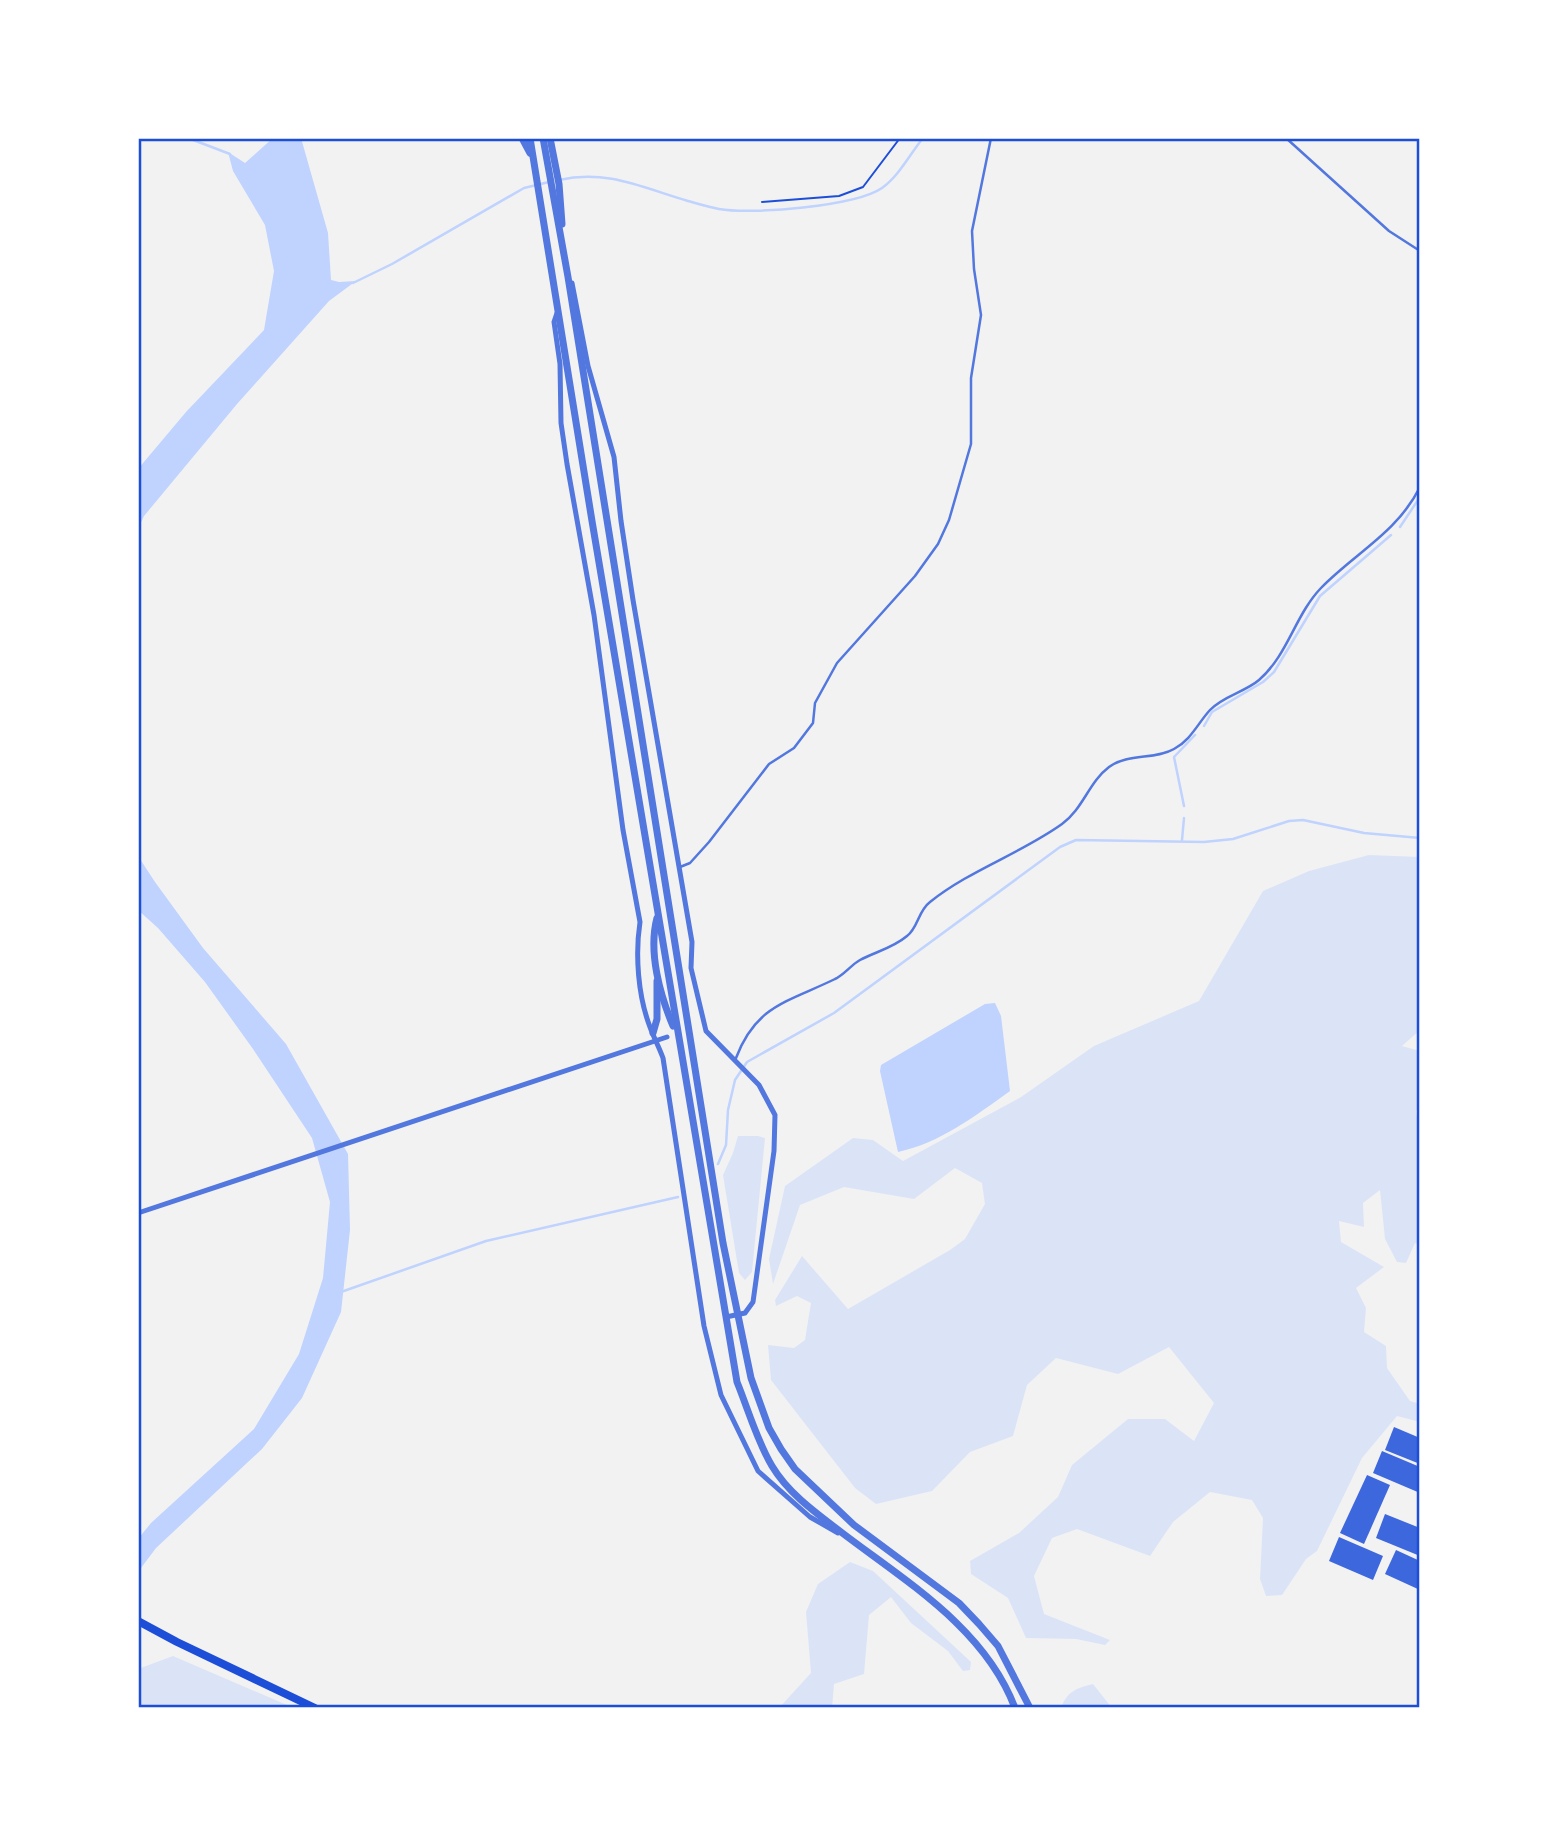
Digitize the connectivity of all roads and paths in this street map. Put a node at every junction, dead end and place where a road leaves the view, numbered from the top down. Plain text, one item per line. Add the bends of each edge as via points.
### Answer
1 (522, 138) edge
2 (530, 138) edge
3 (543, 138) edge
4 (550, 138) edge
5 (900, 138) edge
6 (991, 138) edge
7 (1286, 138) edge
8 (533, 159) junction
9 (762, 202) dead end
10 (1420, 251) edge
11 (565, 261) junction
12 (558, 310) junction
13 (1420, 487) edge
14 (680, 867) junction
15 (658, 914) junction
16 (657, 970) junction
17 (706, 1031) junction
18 (697, 1032) dead end
19 (654, 1037) junction
20 (667, 1037) dead end
21 (679, 1040) junction
22 (734, 1061) junction
23 (138, 1213) edge
24 (737, 1314) junction
25 (726, 1317) junction
26 (859, 1545) junction
27 (138, 1621) edge
28 (315, 1708) edge
29 (1015, 1708) edge
30 (1031, 1708) edge

1 - 8 street
2 - 8 street
3 - 11 street
4 - 11 street via 558,174
5 - 9 path via 863,187 839,196
6 - 14 lane via 972,231 981,315 971,378 971,444 950,520 915,576 837,663 816,703 813,723 794,748 769,764 709,842
7 - 10 lane via 1401,240
8 - 12 street
11 - 14 street via 614,457 633,600
11 - 24 street
12 - 15 street
12 - 19 street via 554,322 566,464 640,922 639,976
13 - 22 lane via 1393,526 1306,605 1281,653 1257,682 1210,710 1174,749 1109,766 1073,815 928,903 910,935 858,961 839,978 777,1005 750,1028
14 - 17 street via 692,942 691,968
15 - 16 street via 654,929
15 - 21 street
16 - 19 street
16 - 21 street
17 - 18 street
17 - 22 street
19 - 20 street
19 - 23 street
19 - 26 street via 663,1058 704,1326 721,1395 758,1471 810,1517
21 - 25 street
22 - 24 street via 759,1085 775,1115 776,1133 753,1302 749,1310
24 - 25 street
24 - 30 street via 751,1378 769,1428 795,1469 854,1525 959,1603 998,1646
25 - 26 street via 737,1382 772,1466 812,1510
26 - 29 street via 948,1614 991,1661
27 - 28 main road

